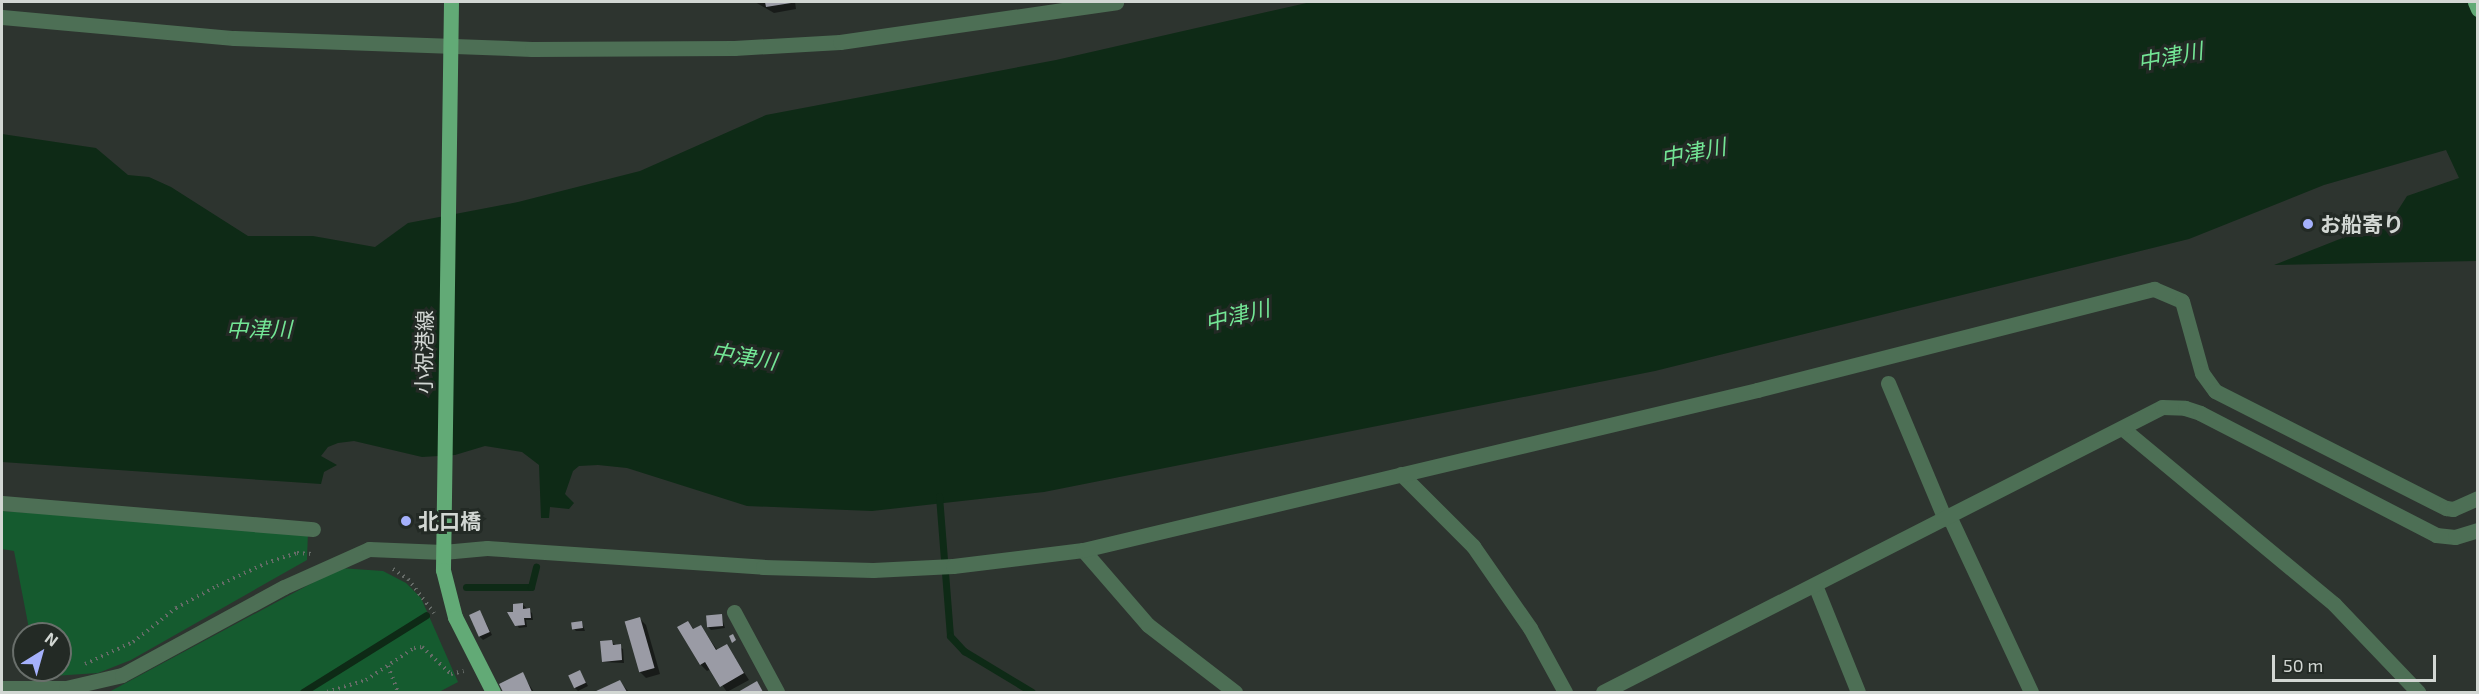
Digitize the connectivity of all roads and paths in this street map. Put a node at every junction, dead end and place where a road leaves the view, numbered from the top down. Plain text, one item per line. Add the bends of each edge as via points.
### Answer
1 (451, 2) edge
2 (1116, 2) edge
3 (2475, 2) edge
4 (2478, 9) edge
5 (2, 17) edge
6 (450, 53) junction
7 (1888, 383) dead end
8 (2122, 428) junction
9 (1401, 474) junction
10 (2478, 498) edge
11 (2, 502) edge
12 (1947, 517) junction
13 (313, 529) dead end
14 (2478, 530) edge
15 (442, 545) junction
16 (1083, 550) junction
17 (1815, 585) junction
18 (735, 612) dead end
19 (388, 666) junction
20 (465, 671) dead end
21 (2, 688) edge
22 (51, 691) edge
23 (327, 693) edge
24 (398, 693) edge
25 (493, 693) edge
26 (777, 693) edge
27 (1235, 693) edge
28 (1565, 693) edge
29 (1603, 693) edge
30 (1858, 693) edge
31 (2031, 693) edge
32 (2418, 693) edge

1 - 6 main road, 小祝港線
2 - 6 street via 840,42
3 - 4 main road
5 - 6 street via 130,32
6 - 15 main road, 小祝港線
7 - 12 street
8 - 12 street
8 - 14 street via 2154,410 2185,408 2436,535 2455,537
8 - 32 street via 2334,604
9 - 10 street via 1757,390 2154,289 2182,301 2202,373 2215,391 2446,508 2453,509
9 - 16 street
9 - 28 street via 1473,546 1530,628
11 - 13 street
12 - 17 street
12 - 31 street
15 - 16 street via 763,567 873,570 953,566
15 - 22 street via 357,552 284,587 142,666 105,681
15 - 25 main road, 小祝港線 via 452,609
16 - 27 street via 1148,625
17 - 29 street
17 - 30 street
18 - 26 street
19 - 20 path via 414,648 422,647 451,674
19 - 23 path via 366,680
19 - 24 path
21 - 22 street

